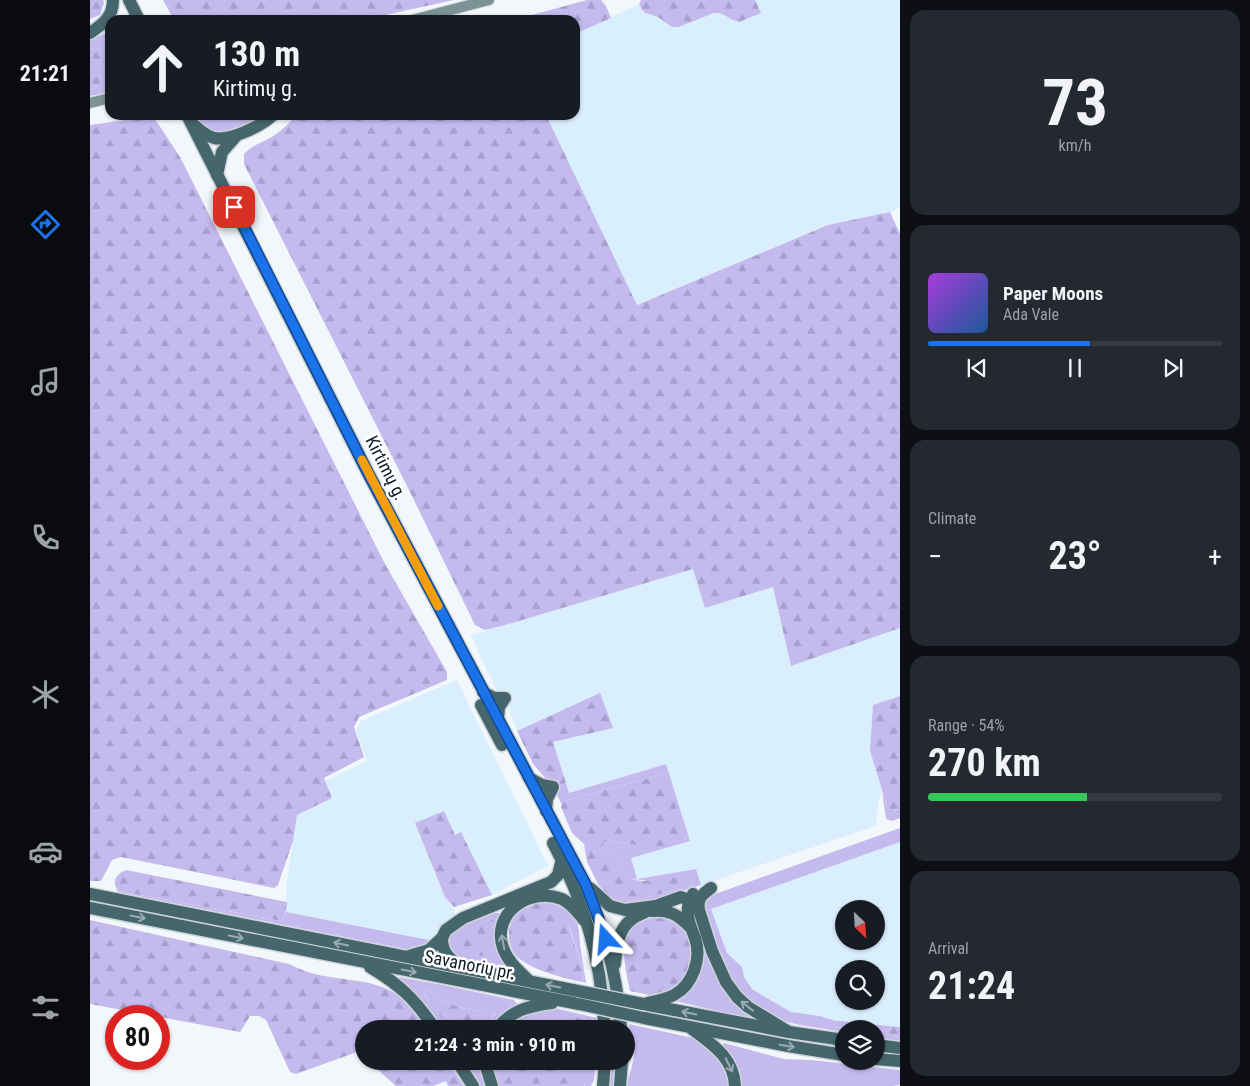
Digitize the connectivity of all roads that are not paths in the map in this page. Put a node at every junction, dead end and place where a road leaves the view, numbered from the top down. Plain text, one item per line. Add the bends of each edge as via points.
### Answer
1 (113, 0) edge
2 (120, 0) edge
3 (129, 0) edge
4 (489, 0) edge
5 (111, 15) edge
6 (128, 15) edge
7 (136, 15) edge
8 (431, 15) edge
9 (105, 23) edge
10 (105, 29) edge
11 (90, 33) edge
12 (105, 99) edge
13 (90, 103) edge
14 (181, 120) edge
15 (190, 120) edge
16 (267, 120) edge
17 (237, 135) junction
18 (217, 175) junction
19 (528, 777) junction
20 (546, 811) junction
21 (562, 859) junction
22 (586, 885) junction
23 (711, 888) dead end
24 (90, 894) edge
25 (688, 897) junction
26 (90, 908) edge
27 (511, 909) junction
28 (650, 909) junction
29 (479, 912) junction
30 (700, 912) junction
31 (588, 925) junction
32 (689, 926) junction
33 (442, 938) junction
34 (406, 957) junction
35 (361, 962) junction
36 (461, 967) junction
37 (615, 976) junction
38 (529, 981) junction
39 (566, 1002) junction
40 (643, 1004) junction
41 (429, 1020) edge
42 (505, 1020) edge
43 (604, 1020) edge
44 (621, 1020) edge
45 (688, 1026) junction
46 (789, 1032) junction
47 (835, 1039) edge
48 (885, 1046) edge
49 (900, 1048) edge
50 (835, 1054) edge
51 (885, 1060) edge
52 (900, 1061) edge
53 (462, 1070) edge
54 (487, 1070) edge
55 (601, 1070) edge
56 (604, 1070) edge
57 (622, 1070) edge
58 (621, 1085) edge
59 (473, 1086) edge
60 (492, 1086) edge
61 (594, 1086) edge
62 (603, 1086) edge
63 (735, 1086) edge

1 - 5 highway
2 - 6 highway
3 - 7 highway
4 - 8 main road
9 - 11 highway
10 - 11 highway
12 - 13 main road
14 - 21 highway, Kirtimų g. via 401,554
15 - 17 highway via 205,134 215,138
15 - 18 highway, Kirtimų g.
16 - 17 highway
17 - 18 highway via 222,152
18 - 19 highway, Kirtimų g.
19 - 20 highway, Kirtimų g.
19 - 20 highway via 554,787 547,799
20 - 22 highway, Kirtimų g.
21 - 29 highway via 558,875 551,882
21 - 31 highway, Kirtimų g.
22 - 28 highway via 604,903 616,908
22 - 37 highway via 606,939
23 - 30 highway via 699,899
34 -> 24 highway, Savanorių pr.
25 - 28 highway
25 - 30 highway
25 - 32 highway
26 -> 35 highway, Savanorių pr.
27 - 29 highway
27 - 31 highway via 532,896 552,896 569,903
38 -> 27 highway via 512,964 502,942 503,924
28 - 32 highway via 676,914
28 - 37 highway via 628,923 620,936
29 - 33 highway via 456,922
46 -> 30 highway via 736,997 712,951
31 - 43 highway, Kirtimų g.
32 - 40 highway via 698,955 689,981 674,995
33 - 34 highway via 429,950
33 - 36 highway via 447,957
34 - 36 highway, Savanorių pr.
35 -> 39 highway, Savanorių pr.
35 - 41 highway via 407,993
36 - 38 highway, Savanorių pr.
37 - 44 highway
40 -> 38 highway, Savanorių pr., bridge
39 - 42 highway via 524,1008
39 - 45 highway, Savanorių pr., bridge
46 -> 40 highway, Savanorių pr.
45 -> 50 highway, Savanorių pr.
45 -> 63 highway via 725,1056 732,1069
46 - 47 highway, Savanorių pr.
48 - 49 highway
51 - 52 highway
53 - 59 highway
54 - 60 highway
55 - 61 highway
56 - 62 highway
57 - 58 highway

